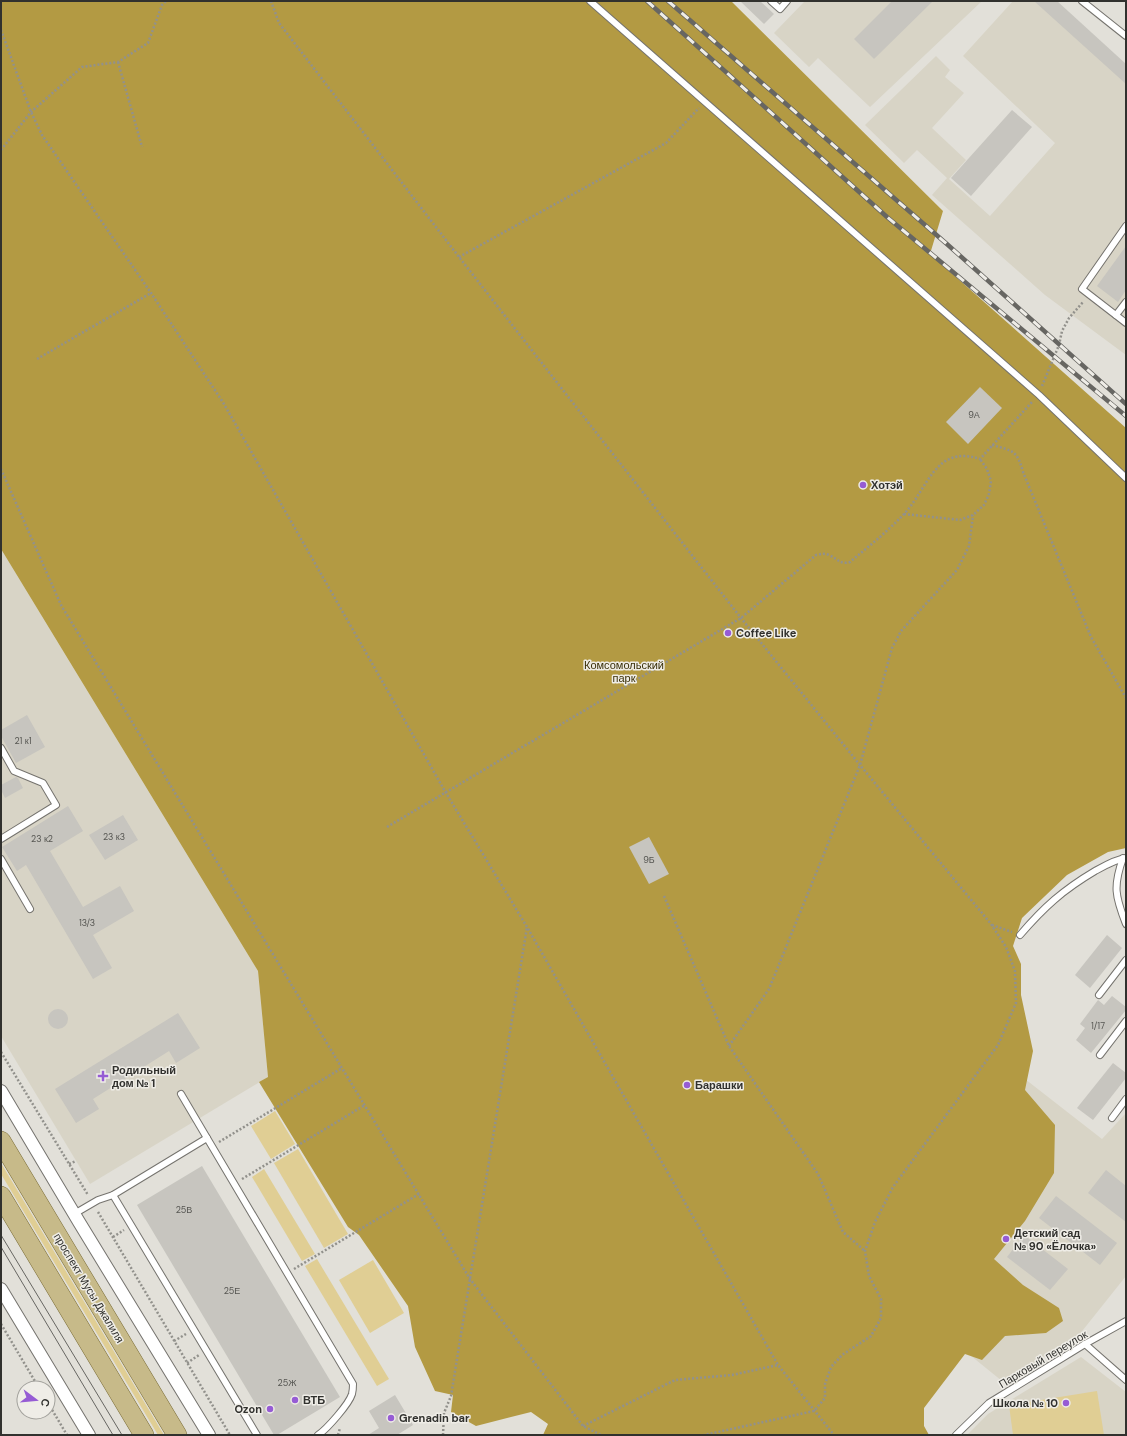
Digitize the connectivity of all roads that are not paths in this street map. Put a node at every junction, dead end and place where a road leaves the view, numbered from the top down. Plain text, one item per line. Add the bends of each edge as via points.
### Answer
1 (590, 1) edge
2 (771, 1) edge
3 (787, 1) edge
4 (1082, 1) edge
5 (1126, 36) edge
6 (1126, 226) edge
7 (1126, 302) edge
8 (1116, 316) junction
9 (1126, 323) edge
10 (1126, 478) edge
11 (1, 748) edge
12 (1, 839) edge
13 (1125, 858) edge
14 (1, 859) edge
15 (3, 868) edge
16 (30, 909) dead end
17 (1126, 924) edge
18 (1020, 935) road end
19 (1126, 960) edge
20 (1099, 995) dead end
21 (1126, 1021) edge
22 (1100, 1056) dead end
23 (1, 1090) edge
24 (181, 1094) dead end
25 (1126, 1099) edge
26 (1112, 1118) dead end
27 (207, 1138) junction
28 (1, 1141) edge
29 (113, 1194) junction
30 (1, 1196) edge
31 (74, 1214) junction
32 (1, 1289) edge
33 (1126, 1321) edge
34 (1085, 1344) junction
35 (1126, 1380) edge
36 (89, 1435) edge
37 (144, 1435) edge
38 (178, 1435) edge
39 (209, 1435) edge
40 (257, 1435) edge
41 (318, 1435) edge
42 (956, 1435) edge

1 - 10 lane via 1039,395
2 - 3 lane via 780,9
4 - 5 lane
6 - 8 lane via 1082,289
7 - 8 lane
8 - 9 lane
11 - 12 lane via 14,771 43,783 56,805
13 - 17 lane via 1118,873 1116,886 1118,903
13 - 18 lane via 1072,884 1050,902
14 - 15 lane
15 - 16 lane
19 - 20 lane
21 - 22 lane
23 - 31 street
24 - 27 lane
25 - 26 lane
27 - 29 lane
27 - 41 lane via 353,1384 350,1399
28 - 38 main road, проспект Мусы Джалиля
29 - 31 lane
29 - 40 lane
30 - 37 main road
31 - 39 street
32 - 36 street
33 - 34 lane, Парковый переулок
34 - 35 lane
34 - 42 lane, Парковый переулок via 989,1403

